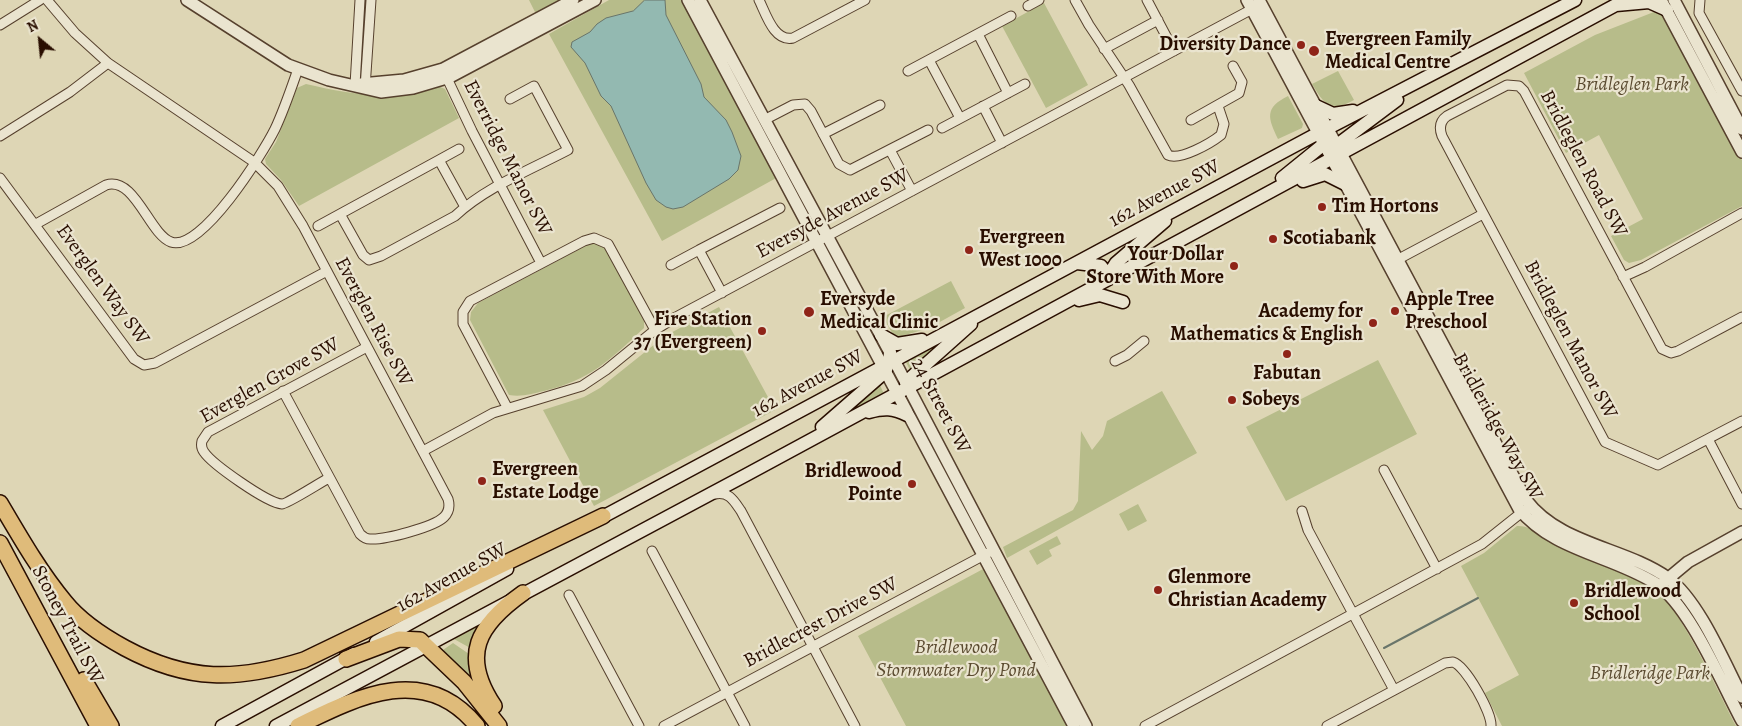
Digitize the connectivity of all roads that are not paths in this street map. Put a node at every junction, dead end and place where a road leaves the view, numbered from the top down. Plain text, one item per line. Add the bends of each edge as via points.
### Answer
1 (40, 0) edge
2 (46, 0) edge
3 (187, 0) edge
4 (360, 0) edge
5 (371, 0) edge
6 (573, 0) edge
7 (594, 0) edge
8 (688, 0) edge
9 (700, 0) edge
10 (759, 0) edge
11 (865, 0) edge
12 (1039, 0) edge
13 (1075, 0) edge
14 (1147, 0) edge
15 (1575, 0) edge
16 (1700, 0) edge
17 (1616, 2) edge
18 (1255, 3) edge
19 (1667, 3) edge
20 (1028, 6) dead end
21 (1011, 16) dead end
22 (1158, 20) junction
23 (541, 23) junction
24 (0, 25) edge
25 (978, 34) junction
26 (1104, 49) junction
27 (1174, 51) junction
28 (930, 60) junction
29 (108, 63) junction
30 (1233, 66) dead end
31 (298, 69) junction
32 (908, 71) dead end
33 (445, 73) junction
34 (1124, 78) junction
35 (1425, 79) junction
36 (1025, 84) dead end
37 (362, 85) junction
38 (1742, 91) edge
39 (1008, 93) junction
40 (510, 99) dead end
41 (880, 105) dead end
42 (983, 106) junction
43 (1218, 106) junction
44 (1316, 106) junction
45 (1370, 107) junction
46 (960, 118) junction
47 (764, 120) junction
48 (1191, 120) dead end
49 (942, 128) dead end
50 (1742, 129) edge
51 (928, 130) dead end
52 (823, 134) junction
53 (1323, 135) junction
54 (0, 136) edge
55 (1002, 143) junction
56 (459, 149) dead end
57 (890, 150) junction
58 (1336, 152) junction
59 (1742, 152) edge
60 (439, 160) junction
61 (254, 162) junction
62 (0, 178) edge
63 (1345, 184) junction
64 (501, 185) junction
65 (912, 191) junction
66 (1270, 192) junction
67 (1253, 202) junction
68 (1182, 206) junction
69 (465, 207) junction
70 (780, 208) dead end
71 (340, 214) junction
72 (1483, 214) junction
73 (1742, 214) edge
74 (36, 224) junction
75 (318, 226) dead end
76 (827, 237) junction
77 (816, 242) junction
78 (699, 250) junction
79 (1393, 262) junction
80 (541, 263) junction
81 (1074, 264) junction
82 (672, 265) dead end
83 (327, 271) junction
84 (1623, 277) junction
85 (1110, 278) junction
86 (722, 293) junction
87 (1123, 302) dead end
88 (1062, 304) junction
89 (992, 307) junction
90 (1742, 317) edge
91 (655, 330) junction
92 (941, 334) junction
93 (881, 335) junction
94 (1144, 341) dead end
95 (367, 347) junction
96 (1115, 361) dead end
97 (888, 362) junction
98 (903, 390) junction
99 (283, 392) junction
100 (507, 408) junction
101 (908, 415) junction
102 (852, 416) junction
103 (1742, 421) edge
104 (1708, 439) junction
105 (798, 445) junction
106 (423, 450) junction
107 (1384, 470) dead end
108 (749, 473) junction
109 (329, 478) junction
110 (704, 497) junction
111 (0, 503) edge
112 (1742, 504) edge
113 (1526, 509) junction
114 (741, 511) junction
115 (1302, 511) dead end
116 (603, 516) junction
117 (1742, 532) edge
118 (0, 543) edge
119 (652, 551) dead end
120 (988, 553) junction
121 (1437, 569) junction
122 (1664, 582) junction
123 (22, 583) junction
124 (523, 593) junction
125 (569, 595) dead end
126 (1354, 614) junction
127 (426, 644) junction
128 (813, 647) junction
129 (346, 659) junction
130 (1394, 690) junction
131 (727, 692) junction
132 (1739, 699) edge
133 (1742, 721) edge
134 (98, 726) edge
135 (111, 726) edge
136 (222, 726) edge
137 (276, 726) edge
138 (298, 726) edge
139 (477, 726) edge
140 (499, 726) edge
141 (506, 726) edge
142 (639, 726) edge
143 (664, 726) edge
144 (745, 726) edge
145 (855, 726) edge
146 (1074, 726) edge
147 (1086, 726) edge
148 (1145, 726) edge
149 (1328, 726) edge
150 (1491, 726) edge

1 - 24 street
2 - 29 street, Everglen Rise SW
3 - 31 street via 272,56
4 - 37 street
5 - 37 street
6 - 23 street
7 - 23 street
8 - 77 street, 24 Street SW
9 - 47 street, 24 Street SW
10 - 11 street via 776,33 787,39
12 - 20 street
13 - 26 street
14 - 22 street
15 - 35 main road, 162 Avenue SW
16 - 38 street via 1699,13
17 - 19 main road
17 - 58 main road via 1592,12 1584,20
18 - 27 street, Eversyde Avenue SW
18 - 44 street
18 - 53 street
19 - 50 street
19 - 59 street
21 - 25 street
22 - 26 street
22 - 27 street
23 - 33 street
25 - 28 street
25 - 39 street
26 - 34 street
27 - 34 street, Eversyde Avenue SW
28 - 32 street
28 - 46 street
29 - 54 street via 70,92
29 - 61 street, Everglen Rise SW
30 - 43 street via 1242,82 1241,90
31 - 37 street via 329,80
31 - 61 street via 279,120
33 - 37 street via 399,91 381,92
33 - 64 street, Everridge Manor SW
34 - 43 street via 1165,151 1172,157 1182,156 1220,135 1224,124
34 - 55 street, Eversyde Avenue SW
35 - 45 main road, 162 Avenue SW
35 - 58 main road
36 - 39 street
39 - 42 street
40 - 64 street via 534,86 568,150
41 - 52 street
42 - 46 street
42 - 55 street
43 - 48 street
44 - 45 main road via 1333,114
44 - 53 street
45 - 53 main road, 162 Avenue SW
46 - 49 street
47 - 52 street via 802,103 811,111
47 - 76 street, 24 Street SW
51 - 57 street
52 - 57 street via 839,164 846,170 857,168
53 - 58 street, Bridleridge Way SW
53 - 58 street
53 - 67 main road
53 - 68 main road, 162 Avenue SW
55 - 65 street, Eversyde Avenue SW
56 - 60 street
57 - 65 street
58 - 63 street, Bridleridge Way SW
58 - 66 main road
58 - 79 street, Bridleridge Way SW
60 - 69 street
60 - 71 street
61 - 74 street via 214,219 195,235 178,243 166,239 135,200 117,184 106,185
61 - 83 street, Everglen Rise SW via 286,198
62 - 74 street, Everglen Way SW
63 - 66 main road via 1322,174
63 - 79 street, Bridleridge Way SW
64 - 69 street
64 - 80 street, Everridge Manor SW
65 - 76 street, Eversyde Avenue SW
66 - 67 main road
67 - 85 main road
68 - 81 main road, 162 Avenue SW
68 - 85 main road via 1116,263
69 - 71 street via 455,216 369,260 362,255
70 - 78 street
71 - 75 street
72 - 79 street
72 - 84 street, Bridleglen Road SW via 1440,128 1447,116 1514,84 1524,91
72 - 104 street, Bridleglen Manor SW via 1605,442 1658,465
73 - 84 street
74 - 83 street, Everglen Way SW via 134,359 144,365 155,363
76 - 77 street, Eversyde Avenue SW
76 - 93 street, 24 Street SW
77 - 86 street, Eversyde Avenue SW
77 - 97 street, 24 Street SW
78 - 82 street
78 - 86 street
79 - 113 street, Bridleridge Way SW
80 - 91 street via 588,239 603,241 611,248
80 - 100 street via 470,301 462,315 463,324
81 - 85 main road via 1095,264
81 - 89 main road, 162 Avenue SW
83 - 95 street, Everglen Rise SW
84 - 90 street, Bridleglen Road SW via 1659,345 1667,352 1678,351
85 - 88 main road
86 - 91 street, Eversyde Avenue SW
87 - 88 main road via 1100,295
88 - 98 main road
89 - 92 main road, 162 Avenue SW
89 - 98 main road
91 - 100 street, Eversyde Avenue SW via 582,386
92 - 93 main road via 902,344
92 - 97 main road, 162 Avenue SW
93 - 97 street, 24 Street SW
94 - 96 street via 1128,356
95 - 99 street, Everglen Grove SW
95 - 106 street, Everglen Rise SW
97 - 98 street, 24 Street SW
97 - 105 main road
97 - 116 main road, 162 Avenue SW
98 - 101 street, 24 Street SW
98 - 102 main road
98 - 120 street, 24 Street SW
99 - 109 street, Everglen Rise SW
99 - 109 street, Everglen Grove SW via 206,434 202,441 203,451 234,478 280,504
100 - 106 street, Eversyde Avenue SW
101 - 102 main road via 886,408
101 - 120 street, 24 Street SW
102 - 105 main road
103 - 104 street, Bridleglen Manor SW
104 - 112 street
105 - 108 main road
106 - 109 street, Everglen Rise SW via 448,500 448,512 439,521 397,535 369,539 360,534
107 - 121 street
108 - 110 main road
108 - 114 street via 735,489
110 - 114 street via 725,493
110 - 124 main road
111 - 116 highway via 47,578 87,623 139,656 162,666 196,674 253,673 304,660
113 - 121 street via 1482,544
113 - 122 street, Bridleridge Way SW via 1559,529 1647,566
114 - 128 street
115 - 126 street via 1308,530
116 - 129 main road, 162 Avenue SW
117 - 122 street via 1688,562
118 - 123 highway, Stoney Trail SW
119 - 131 street
120 - 128 street, Bridlecrest Drive SW
120 - 146 street, 24 Street SW
120 - 147 street, 24 Street SW
121 - 126 street
122 - 132 street, Bridleridge Way SW via 1684,593 1694,608
123 - 134 highway, Stoney Trail SW
123 - 135 highway
124 - 127 main road
124 - 141 highway via 492,618 481,637 476,656 478,676 484,690
125 - 142 street
126 - 130 street
126 - 148 street
127 - 129 highway via 409,638 399,639
127 - 137 main road
127 - 140 highway via 464,682
128 - 131 street, Bridlecrest Drive SW
128 - 145 street
129 - 136 main road, 162 Avenue SW
130 - 149 street
130 - 150 street via 1445,663 1457,663 1464,668 1473,684 1490,717
131 - 143 street, Bridlecrest Drive SW
131 - 144 street
132 - 133 street, Bridleridge Way SW
138 - 139 highway via 351,701 384,691 401,690 417,690 446,700

